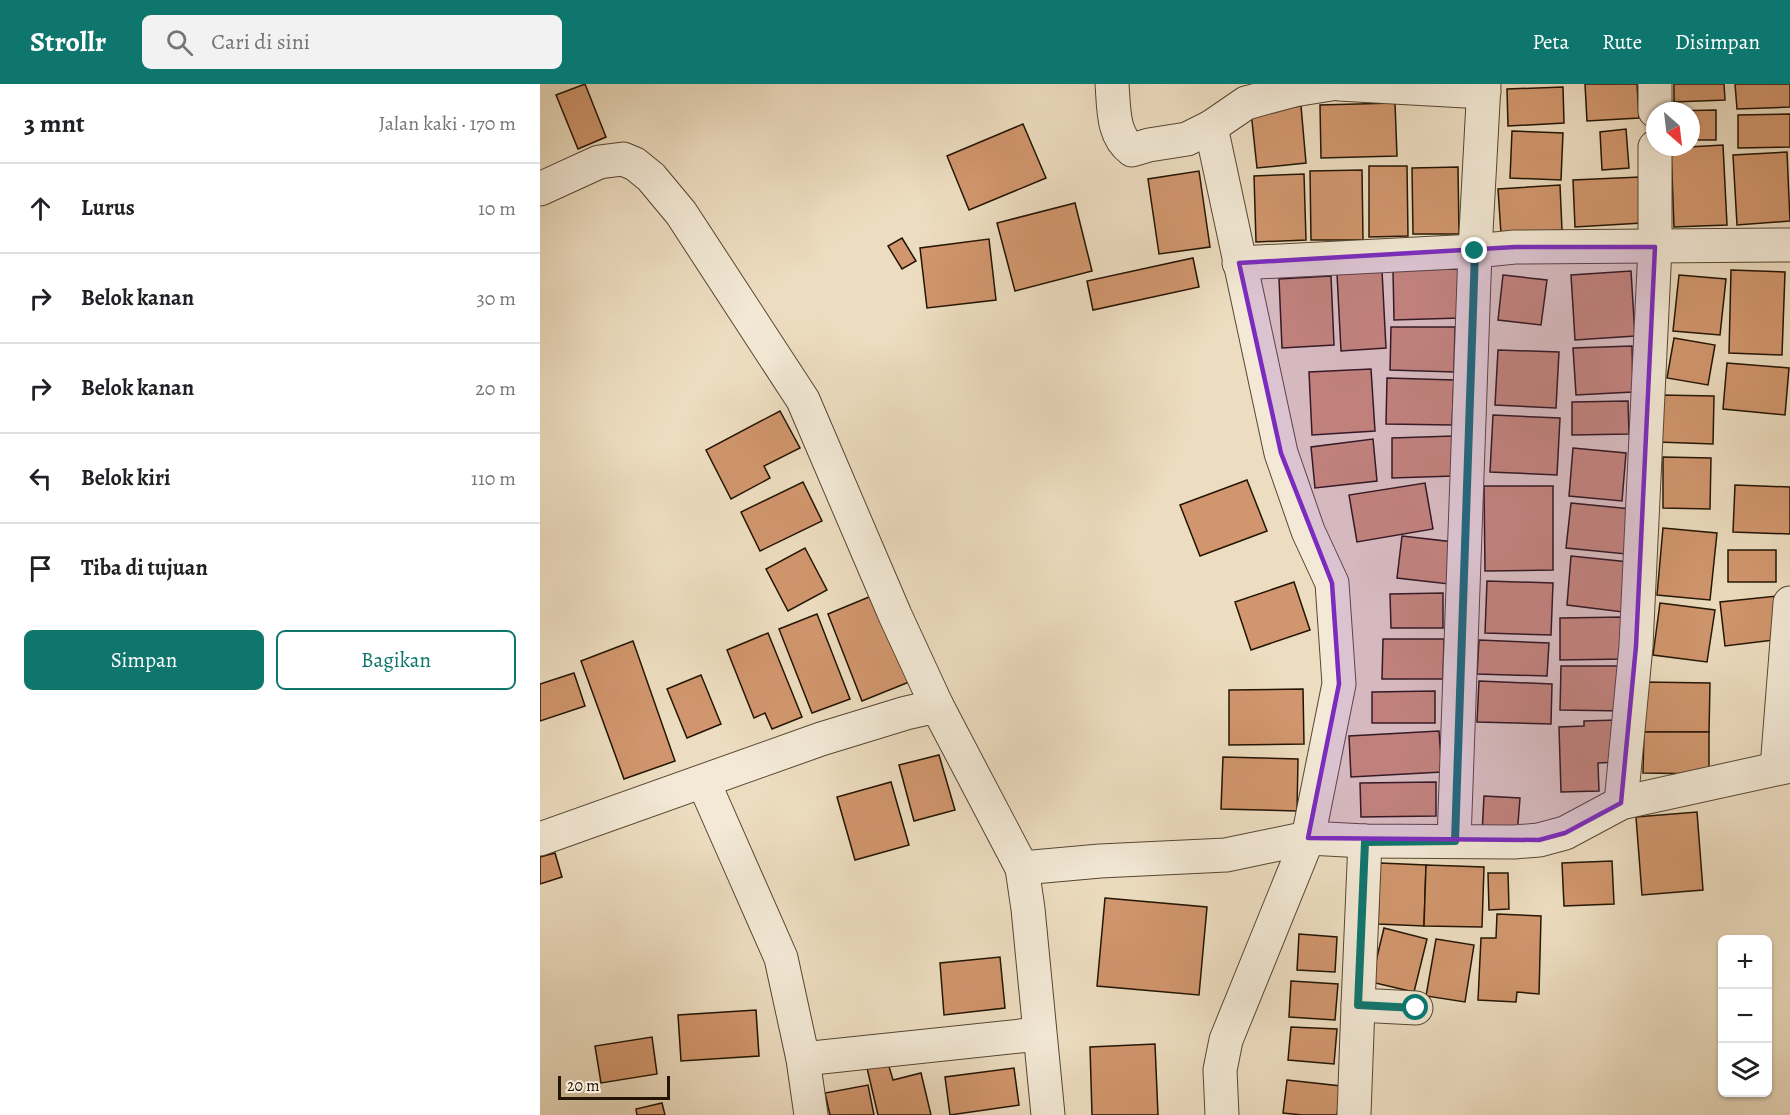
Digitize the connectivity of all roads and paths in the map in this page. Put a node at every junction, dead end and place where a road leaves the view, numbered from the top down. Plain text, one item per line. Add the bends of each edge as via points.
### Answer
1 (1112, 84) edge
2 (1331, 84) edge
3 (1339, 84) edge
4 (1655, 84) edge
5 (1484, 88) edge
6 (1655, 102) edge
7 (1211, 127) junction
8 (1655, 156) edge
9 (540, 189) edge
10 (1790, 245) edge
11 (1655, 247) junction
12 (1475, 251) junction
13 (1239, 263) junction
14 (1790, 603) edge
15 (937, 706) junction
16 (1783, 767) edge
17 (704, 783) junction
18 (1621, 803) junction
19 (1308, 838) junction
20 (540, 839) edge
21 (1455, 841) junction
22 (1365, 842) junction
23 (1022, 868) junction
24 (1358, 1005) junction
25 (1416, 1008) dead end
26 (1039, 1034) junction
27 (803, 1059) junction
28 (811, 1115) edge
29 (1048, 1115) edge
30 (1222, 1115) edge
31 (1354, 1115) edge

1 - 7 street via 1117,132 1132,150 1187,139
2 - 7 street via 1246,103
3 - 5 street
4 - 6 street
5 - 12 street
7 - 13 street
8 - 11 street
9 - 15 street via 599,162 623,159 651,177 681,213 803,400
10 - 11 street
11 - 12 street
11 - 18 street via 1636,646
12 - 13 street
12 - 21 street
13 - 19 street via 1281,453 1308,531 1332,583 1340,684
14 - 16 street
15 - 17 street via 842,733
15 - 23 street
16 - 18 street
17 - 20 street
17 - 27 street via 781,958
18 - 21 street via 1565,833 1539,840
19 - 22 street
19 - 23 street via 1226,855
19 - 30 street via 1226,1040 1220,1070
21 - 22 street
22 - 24 street
23 - 26 street
24 - 25 street
24 - 31 street
26 - 27 street
26 - 29 street
27 - 28 street

